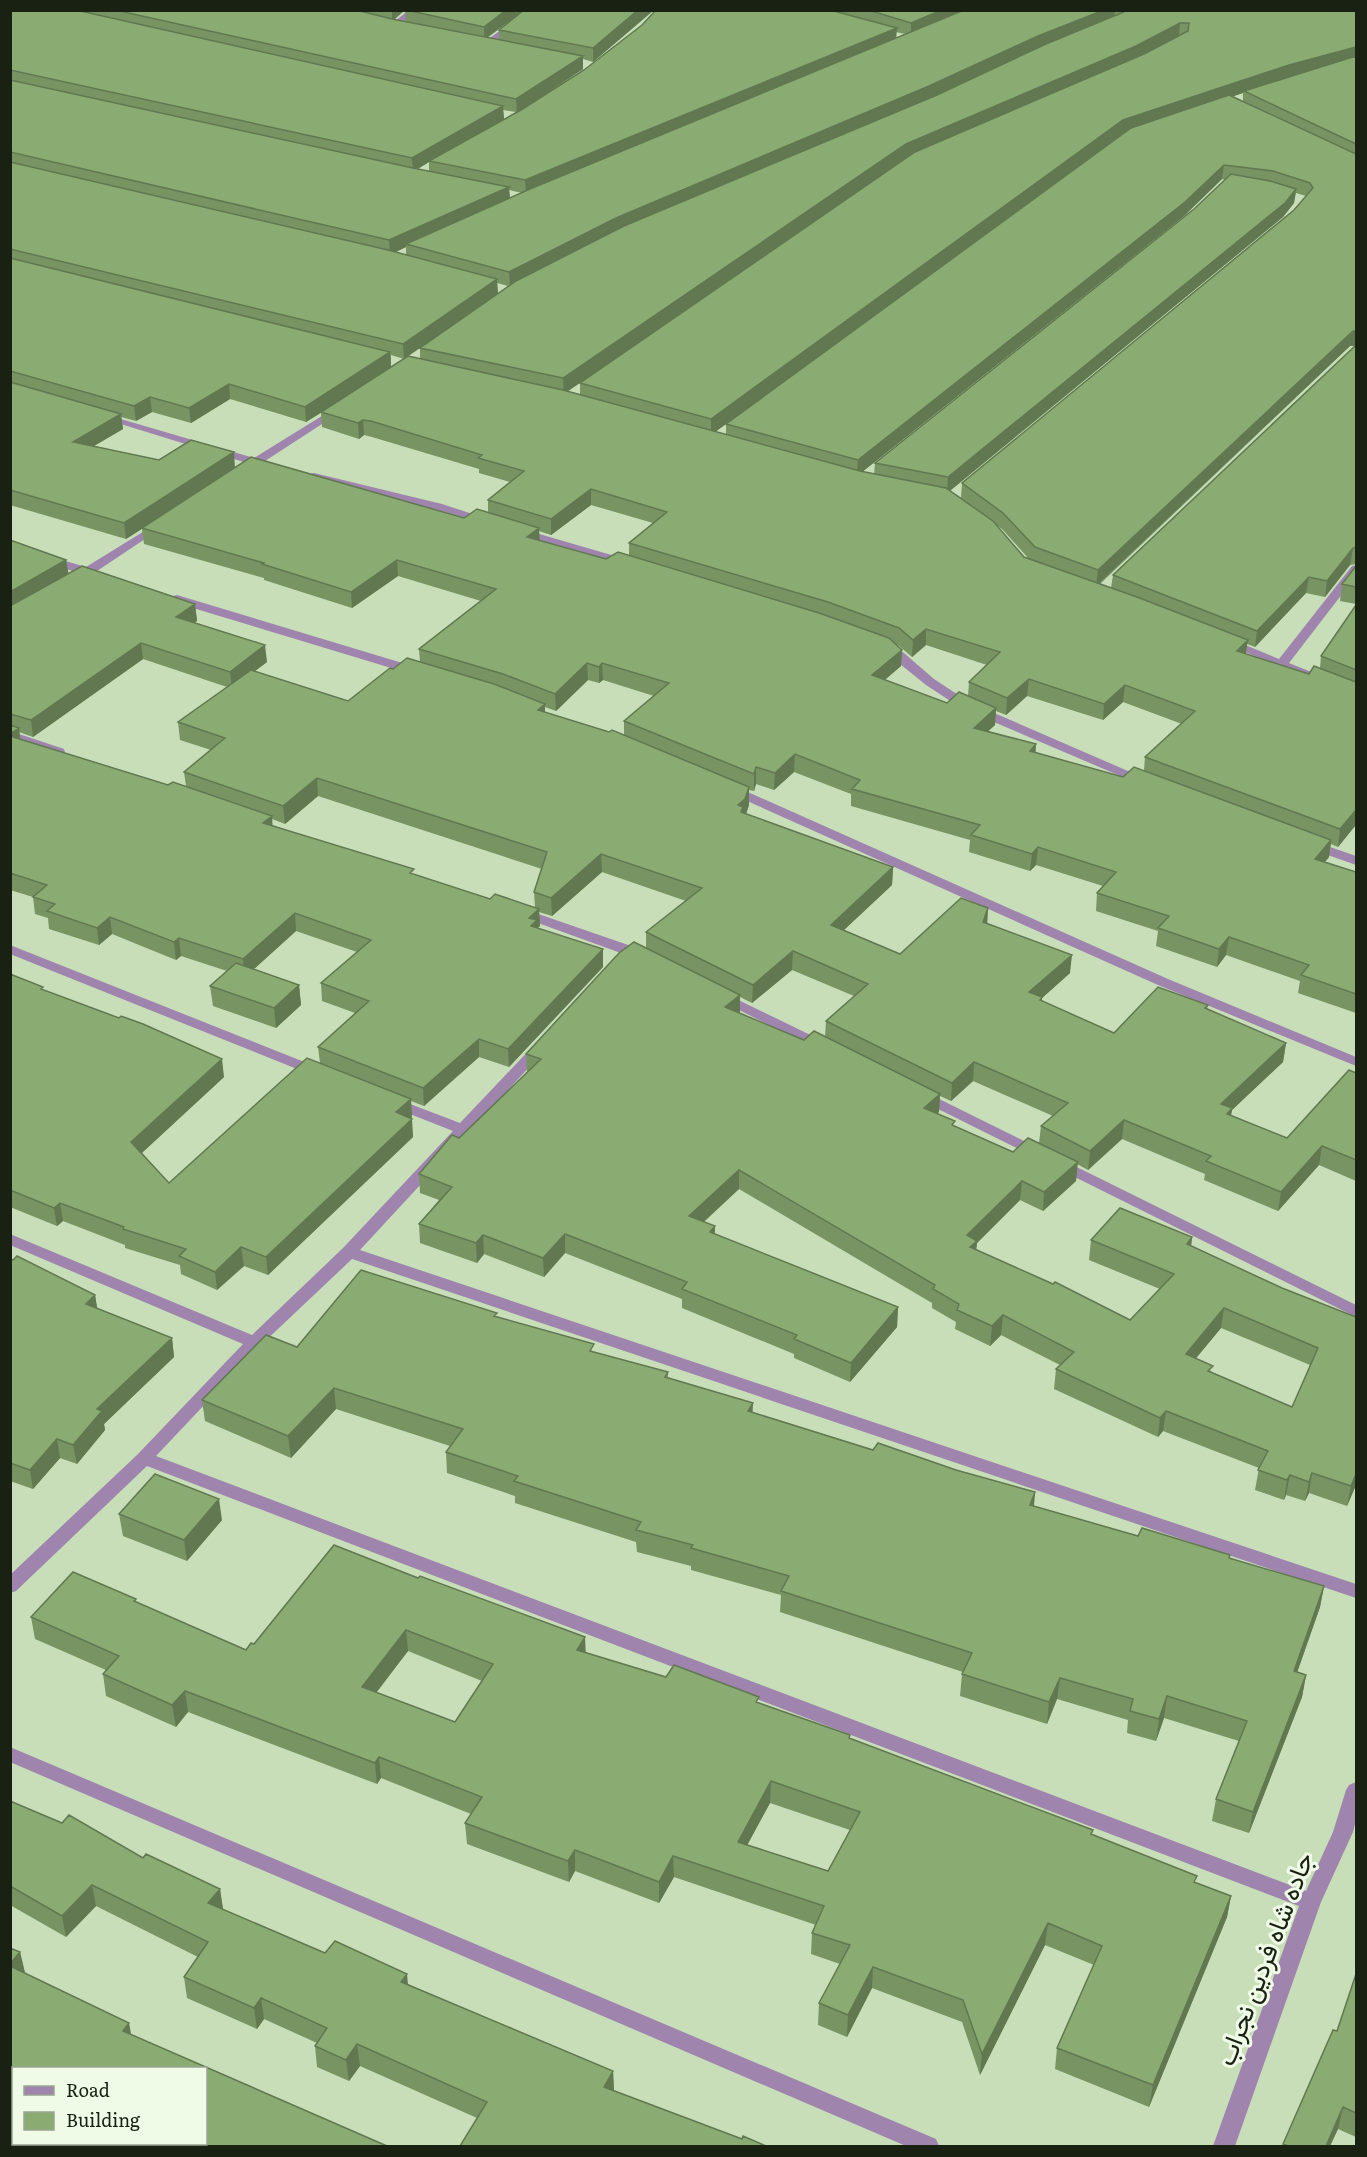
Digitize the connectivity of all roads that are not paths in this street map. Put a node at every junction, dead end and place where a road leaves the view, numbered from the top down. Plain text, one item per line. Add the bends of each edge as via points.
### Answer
1 (415, 10) edge
2 (534, 10) edge
3 (382, 25) edge
4 (393, 27) junction
5 (404, 29) edge
6 (474, 42) edge
7 (486, 45) junction
8 (497, 47) edge
9 (346, 404) edge
10 (88, 413) edge
11 (250, 465) junction
12 (278, 468) edge
13 (301, 473) edge
14 (167, 520) edge
15 (10, 548) edge
16 (643, 569) edge
17 (1356, 569) edge
18 (83, 575) junction
19 (111, 579) edge
20 (168, 596) edge
21 (1216, 638) edge
22 (873, 643) edge
23 (1282, 663) junction
24 (431, 675) edge
25 (1356, 694) edge
26 (10, 735) edge
27 (78, 759) edge
28 (722, 784) edge
29 (1158, 786) edge
30 (1301, 841) edge
31 (1356, 861) edge
32 (506, 907) edge
33 (10, 949) edge
34 (629, 950) junction
35 (662, 966) edge
36 (614, 967) edge
37 (704, 987) edge
38 (550, 1035) edge
39 (832, 1051) edge
40 (1356, 1062) edge
41 (330, 1077) edge
42 (907, 1088) edge
43 (375, 1095) edge
44 (463, 1130) junction
45 (10, 1239) edge
46 (349, 1252) junction
47 (1356, 1312) edge
48 (254, 1342) junction
49 (144, 1458) junction
50 (10, 1586) edge
51 (1356, 1591) edge
52 (10, 1754) edge
53 (1356, 1790) edge
54 (1350, 1835) edge
55 (1311, 1902) junction
56 (928, 2146) edge
57 (1224, 2146) edge

1 - 4 street
2 - 7 street
3 - 4 street
4 - 5 street
6 - 7 street
7 - 8 street
9 - 11 street
10 - 11 street
11 - 12 street
13 - 16 street via 438,506
14 - 18 street
15 - 18 street
17 - 23 street
18 - 19 street
20 - 24 street
21 - 23 street
22 - 29 street via 893,650 965,705
23 - 25 street
26 - 27 street
28 - 40 street via 1163,982
30 - 31 street
32 - 34 street
33 - 41 street
34 - 35 street
34 - 36 street
37 - 39 street
38 - 44 street
42 - 47 street
43 - 44 street
44 - 46 street
45 - 48 street
46 - 48 street
46 - 51 street
48 - 49 street
49 - 50 street
49 - 55 street
52 - 56 street
53 - 54 street, جاده شاه فردین نجراب
54 - 55 street, جاده شاه فردین نجراب
55 - 57 street, جاده شاه فردین نجراب

